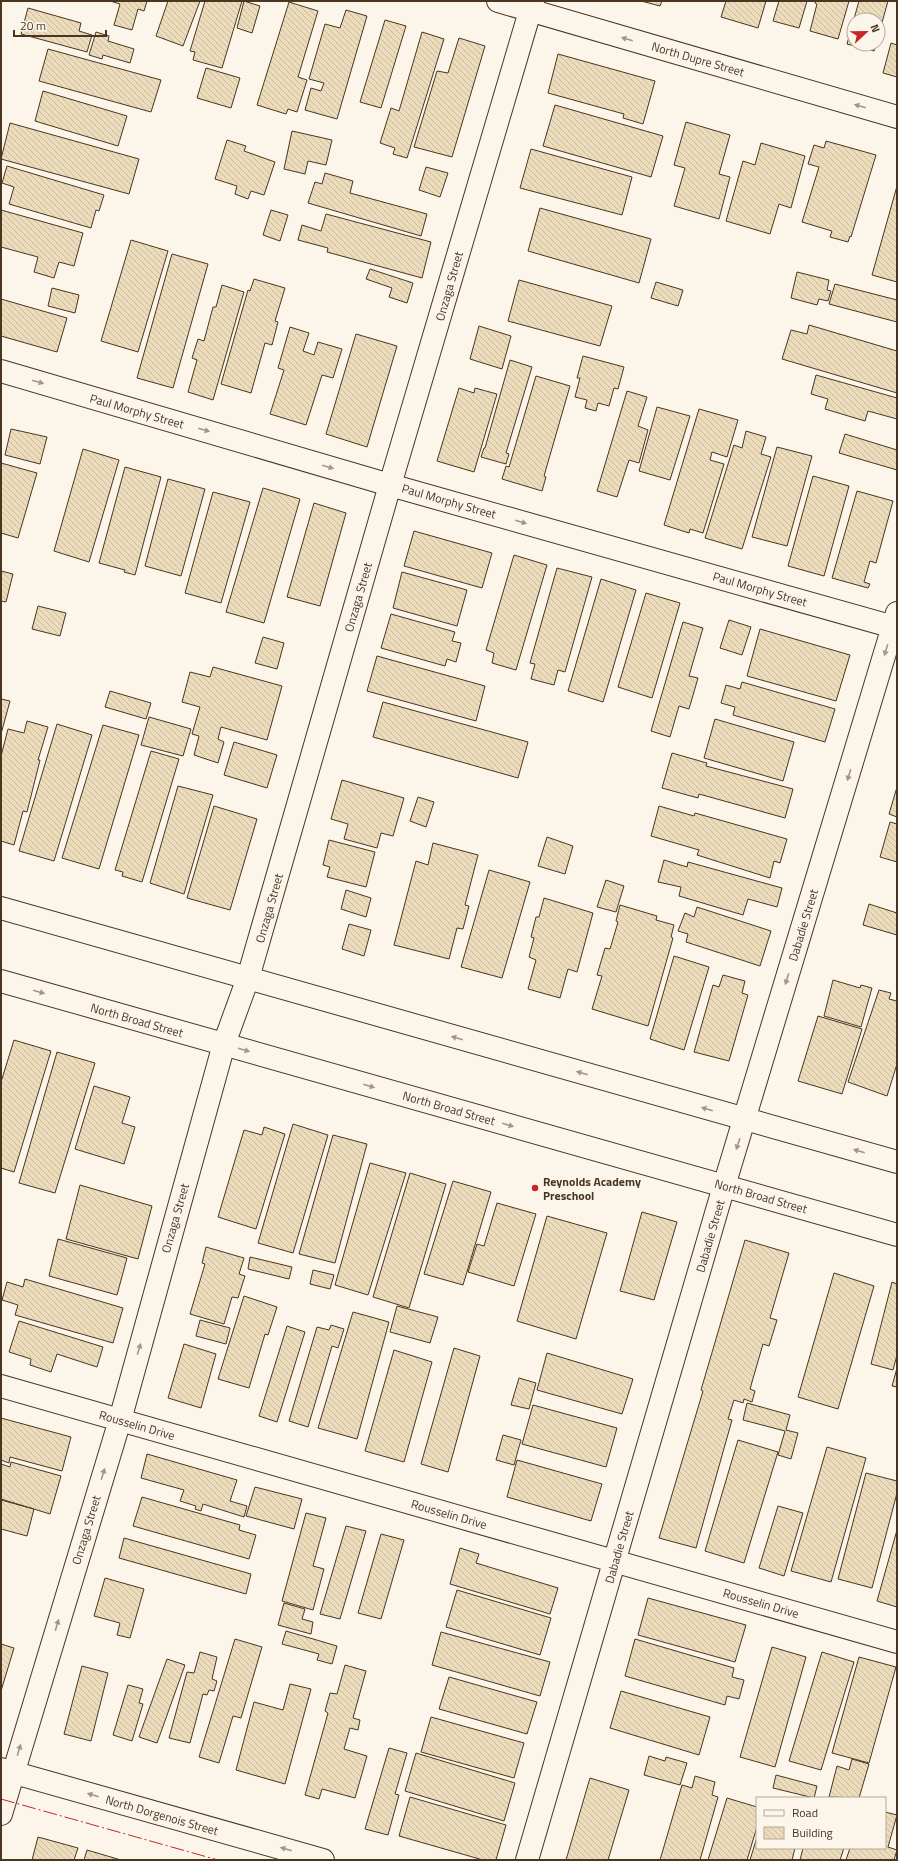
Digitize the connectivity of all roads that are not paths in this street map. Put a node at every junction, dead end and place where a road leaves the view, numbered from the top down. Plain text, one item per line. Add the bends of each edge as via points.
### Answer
1 (498, 1) edge
2 (531, 6) edge
3 (897, 117) edge
4 (1, 371) edge
5 (390, 485) junction
6 (896, 623) edge
7 (1, 908) edge
8 (248, 978) junction
9 (1, 981) edge
10 (224, 1044) junction
11 (746, 1119) junction
12 (897, 1162) edge
13 (724, 1186) junction
14 (897, 1235) edge
15 (1, 1386) edge
16 (120, 1420) junction
17 (615, 1561) junction
18 (897, 1642) edge
19 (7, 1771) edge
20 (1, 1814) edge
21 (323, 1860) edge
22 (527, 1860) edge

1 - 2 street, North Dupre Street
3 -> 2 street, North Dupre Street
2 - 5 street, Onzaga Street
4 -> 5 street, Paul Morphy Street
5 -> 6 street, Paul Morphy Street
5 - 8 street, Onzaga Street
6 -> 11 street, Dabadie Street
7 - 8 street
8 - 10 street, Onzaga Street
11 -> 8 street
9 -> 10 street, North Broad Street
10 -> 13 street, North Broad Street
16 -> 10 street, Onzaga Street
12 -> 11 street
11 -> 13 street, Dabadie Street
13 - 14 street, North Broad Street
13 - 17 street, Dabadie Street
15 - 16 street, Rousselin Drive
16 - 17 street, Rousselin Drive
19 -> 16 street, Onzaga Street
17 - 18 street, Rousselin Drive
17 - 22 street, Dabadie Street
19 - 20 street, Onzaga Street
21 -> 19 street, North Dorgenois Street

